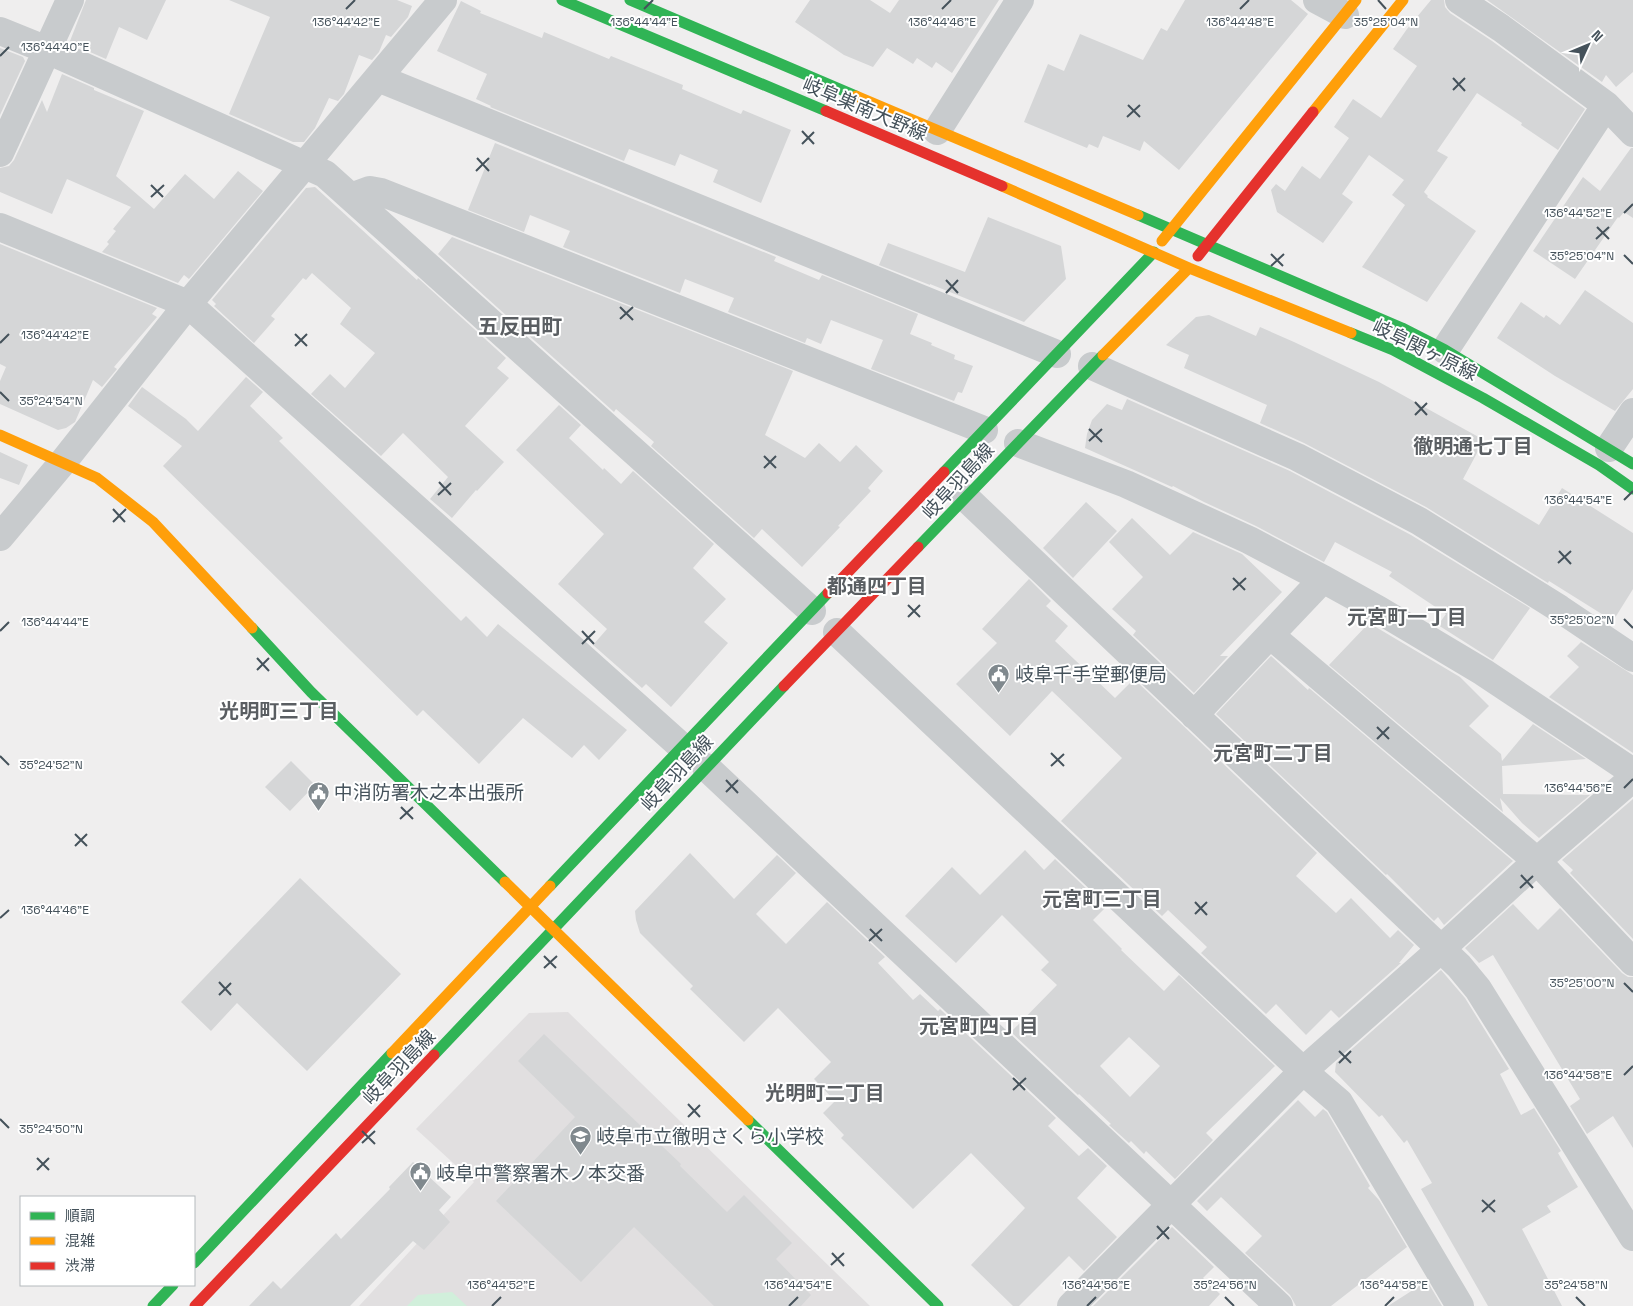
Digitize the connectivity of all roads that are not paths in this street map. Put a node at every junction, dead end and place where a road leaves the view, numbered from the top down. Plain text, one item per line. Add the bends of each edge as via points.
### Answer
1 (70, 0) edge
2 (443, 0) edge
3 (562, 0) edge
4 (630, 0) edge
5 (1020, 0) edge
6 (1317, 0) edge
7 (1403, 0) edge
8 (1459, 0) edge
9 (1351, 7) edge
10 (0, 31) edge
11 (47, 50) junction
12 (378, 78) junction
13 (1606, 105) junction
14 (937, 131) junction
15 (1633, 134) edge
16 (0, 154) edge
17 (305, 164) junction
18 (351, 197) junction
19 (0, 227) edge
20 (1172, 228) junction
21 (1208, 244) junction
22 (1154, 252) junction
23 (1189, 268) junction
24 (188, 304) junction
25 (1445, 350) junction
26 (1057, 354) junction
27 (1092, 366) junction
28 (1633, 412) edge
29 (984, 430) junction
30 (0, 435) edge
31 (1018, 443) junction
32 (1609, 448) junction
33 (63, 462) junction
34 (1633, 464) edge
35 (1633, 489) edge
36 (966, 498) junction
37 (0, 537) edge
38 (1323, 579) junction
39 (812, 611) junction
40 (837, 632) junction
41 (1270, 635) junction
42 (1633, 658) edge
43 (1194, 715) junction
44 (682, 747) junction
45 (706, 767) junction
46 (1633, 772) edge
47 (1633, 778) edge
48 (1537, 861) junction
49 (530, 906) junction
50 (555, 929) junction
51 (1441, 949) junction
52 (1633, 962) edge
53 (1303, 1071) junction
54 (1170, 1203) junction
55 (1633, 1237) edge
56 (195, 1262) edge
57 (173, 1286) edge
58 (154, 1306) edge
59 (195, 1306) edge
60 (938, 1306) edge
61 (1070, 1306) edge
62 (1279, 1306) edge
63 (1460, 1306) edge

1 - 11 street
2 - 12 street
3 - 22 main road, 岐阜巣南大野線
4 - 14 main road, 岐阜巣南大野線
5 - 14 street
6 - 9 street
7 - 21 main road
8 - 13 street
9 - 20 main road
10 - 11 street
11 - 16 street
11 - 17 street
12 - 17 street
12 - 26 street
13 - 15 street
13 - 25 street
14 - 20 main road, 岐阜巣南大野線
17 - 18 street via 325,174
17 - 24 street
18 - 29 street via 370,190 381,192
18 - 39 street
19 - 24 street
20 - 21 main road, 岐阜巣南大野線
20 - 22 main road
21 - 23 main road
21 - 25 main road, 岐阜関ヶ原線 via 1402,328
22 - 23 main road, 岐阜関ヶ原線
22 - 26 main road, 岐阜羽島線
23 - 27 main road, 岐阜羽島線
23 - 35 main road, 岐阜関ヶ原線 via 1393,350 1599,465
24 - 33 street
24 - 44 street
25 - 32 main road, 岐阜関ヶ原線
26 - 29 main road, 岐阜羽島線
27 - 31 main road, 岐阜羽島線
27 - 42 street via 1297,457 1419,521
28 - 32 street
29 - 39 main road, 岐阜羽島線
30 - 33 main road
31 - 36 main road, 岐阜羽島線
31 - 38 street via 1126,484 1249,540
32 - 34 main road, 岐阜関ヶ原線
33 - 37 street
33 - 49 main road via 97,478 153,522 311,692
36 - 40 main road, 岐阜羽島線
36 - 43 street
38 - 41 street
38 - 46 street via 1483,672
39 - 44 main road, 岐阜羽島線
40 - 45 main road, 岐阜羽島線
40 - 53 street
41 - 43 street
41 - 48 street
43 - 51 street
44 - 49 main road, 岐阜羽島線
45 - 50 main road, 岐阜羽島線
45 - 54 street
47 - 48 street
48 - 51 street
48 - 52 street
49 - 50 main road
49 - 56 main road, 岐阜羽島線
50 - 59 main road, 岐阜羽島線
50 - 60 main road
51 - 53 street
51 - 55 street via 1478,988
53 - 54 street
53 - 63 street via 1339,1102
54 - 61 street
54 - 62 street
57 - 58 main road

